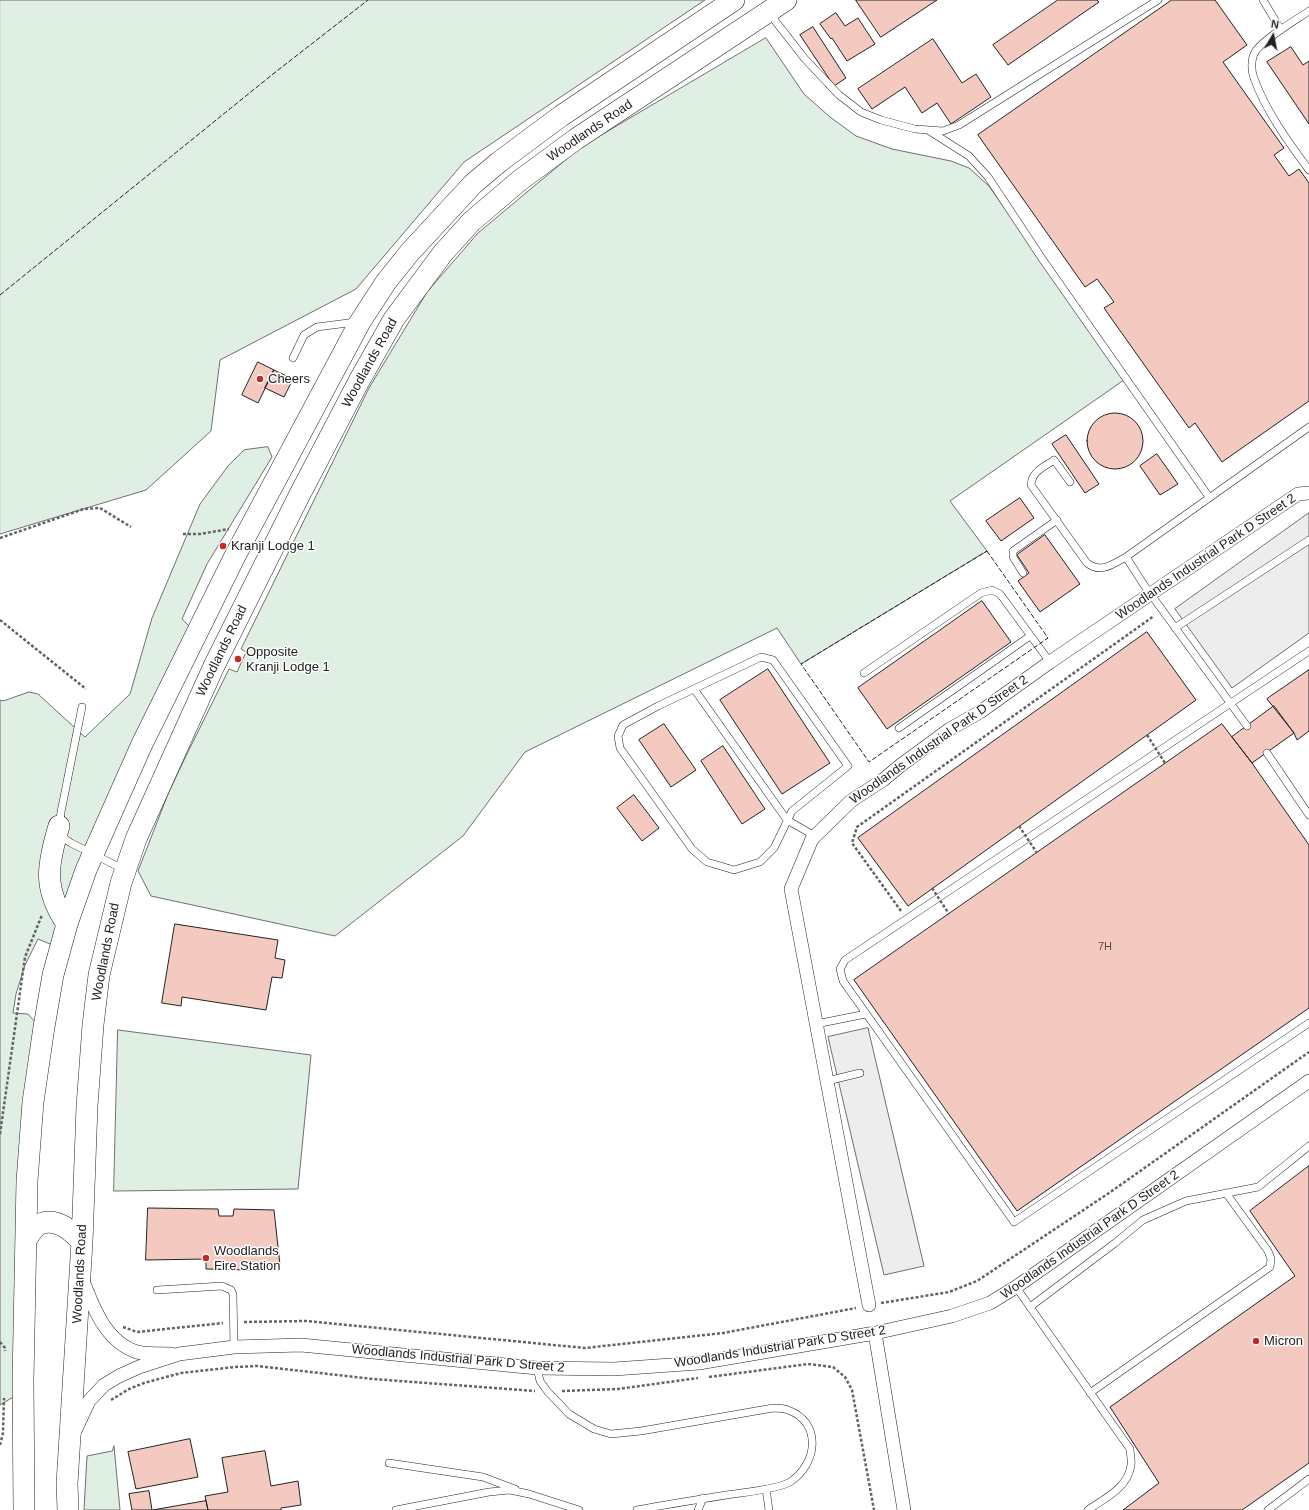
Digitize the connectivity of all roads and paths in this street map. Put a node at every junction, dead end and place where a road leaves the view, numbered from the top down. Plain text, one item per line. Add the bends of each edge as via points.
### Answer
1 (734, 0) edge
2 (786, 0) edge
3 (1158, 0) edge
4 (1263, 0) edge
5 (1309, 11) edge
6 (768, 12) junction
7 (1281, 30) junction
8 (927, 130) junction
9 (1309, 170) edge
10 (360, 322) junction
11 (293, 358) dead end
12 (1309, 427) edge
13 (1070, 482) dead end
14 (1305, 492) edge
15 (1209, 497) junction
16 (1057, 520) junction
17 (131, 527) dead end
18 (226, 530) dead end
19 (183, 534) dead end
20 (0, 538) edge
21 (1309, 540) edge
22 (1126, 557) junction
23 (1023, 573) dead end
24 (1151, 594) junction
25 (1162, 609) junction
26 (0, 620) edge
27 (1175, 628) junction
28 (1030, 636) junction
29 (1309, 651) edge
30 (1050, 662) junction
31 (864, 673) dead end
32 (86, 689) dead end
33 (694, 689) junction
34 (1230, 704) junction
35 (82, 707) dead end
36 (1246, 726) dead end
37 (899, 728) dead end
38 (1147, 735) dead end
39 (1266, 753) dead end
40 (1166, 763) dead end
41 (1309, 815) edge
42 (787, 820) junction
43 (59, 826) junction
44 (1019, 826) dead end
45 (815, 836) junction
46 (1037, 853) dead end
47 (93, 854) junction
48 (125, 870) junction
49 (932, 888) dead end
50 (44, 909) dead end
51 (949, 914) dead end
52 (907, 919) junction
53 (68, 924) junction
54 (866, 1014) junction
55 (1309, 1023) edge
56 (816, 1024) junction
57 (1309, 1052) edge
58 (860, 1073) dead end
59 (827, 1081) junction
60 (1309, 1081) edge
61 (0, 1134) edge
62 (1309, 1146) edge
63 (1226, 1193) junction
64 (26, 1240) junction
65 (82, 1242) junction
66 (80, 1274) junction
67 (1016, 1287) junction
68 (157, 1290) dead end
69 (869, 1305) junction
70 (1030, 1307) junction
71 (234, 1322) junction
72 (118, 1325) dead end
73 (875, 1333) junction
74 (0, 1342) edge
75 (234, 1347) junction
76 (179, 1354) junction
77 (5, 1356) dead end
78 (537, 1368) junction
79 (618, 1389) dead end
80 (548, 1392) junction
81 (1090, 1393) junction
82 (4, 1395) dead end
83 (110, 1400) dead end
84 (70, 1440) junction
85 (0, 1445) edge
86 (389, 1463) dead end
87 (1309, 1479) edge
88 (766, 1489) junction
89 (520, 1492) junction
90 (703, 1498) junction
91 (406, 1509) edge
92 (24, 1510) edge
93 (68, 1510) edge
94 (396, 1510) edge
95 (579, 1510) edge
96 (637, 1510) edge
97 (698, 1510) edge
98 (769, 1510) edge
99 (904, 1510) edge
100 (1088, 1510) edge
101 (1268, 1510) edge

1 - 10 main road via 561,116 473,184 410,252 386,282
2 - 6 main road, Woodlands Road
3 - 8 lane via 959,125 943,131
4 - 7 lane
5 - 7 lane
6 - 8 lane via 805,59 839,95 861,112 881,120
6 - 48 main road, Woodlands Road via 576,139 519,181 471,222 418,285 394,319 359,381 214,666 136,839
7 - 9 lane via 1255,52 1252,64 1253,77 1268,107
8 - 15 lane via 968,156 988,177
10 - 11 lane via 317,327 304,335
10 - 47 main road via 235,556 142,744
12 - 15 lane
13 - 16 lane via 1054,460 1035,472 1032,479 1031,484
14 - 24 street, Woodlands Industrial Park D Street 2
15 - 22 lane
16 - 22 lane via 1087,564 1092,567 1100,569
16 - 23 lane via 1013,551 1013,557
17 - 20 path via 100,508 84,509
18 - 19 path
21 - 27 lane
22 - 24 lane
24 - 25 lane
24 - 30 street, Woodlands Industrial Park D Street 2
25 - 27 lane
25 - 52 path via 858,827 852,843
26 - 32 path
27 - 34 lane
28 - 30 lane
28 - 31 lane via 1000,594 992,590 981,593
28 - 37 lane
29 - 34 lane
30 - 45 street, Woodlands Industrial Park D Street 2 via 980,712 934,740 884,780 851,801
33 - 42 lane
33 - 42 lane via 762,657 773,660 782,672 848,766 792,811
33 - 42 lane via 623,725 618,736 620,748 692,850 707,862 734,870 760,862 774,848
34 - 36 lane
34 - 52 lane
35 - 43 lane
38 - 40 path, bridge
39 - 41 lane
42 - 45 lane
43 - 47 lane via 65,840
43 - 53 main road via 51,854 49,880 59,912
44 - 46 path, bridge
45 - 56 street, Woodlands Industrial Park D Street 2 via 791,889
47 - 48 lane
47 - 53 main road
48 - 65 main road, Woodlands Road via 99,975 93,1025
49 - 51 path, bridge
50 - 61 path via 25,957
52 - 54 lane via 846,960 840,969 843,981
53 - 64 main road via 53,975 33,1102
54 - 55 lane via 1014,1222
54 - 56 lane
56 - 59 street, Woodlands Industrial Park D Street 2
57 - 69 path via 1109,1193 977,1281 949,1292
58 - 59 lane
59 - 69 street, Woodlands Industrial Park D Street 2
60 - 67 street, Woodlands Industrial Park D Street 2
62 - 63 lane via 1258,1187
63 - 70 lane via 1186,1201 1143,1220
63 - 81 lane via 1268,1251 1270,1267
64 - 65 main road via 38,1226 55,1223 68,1228
64 - 92 main road
65 - 66 main road, Woodlands Road
66 - 76 street, Woodlands Industrial Park D Street 2 via 94,1308 112,1337 138,1352
66 - 84 main road, Woodlands Road
67 - 70 lane
67 - 73 street, Woodlands Industrial Park D Street 2 via 990,1304 952,1316
68 - 71 lane via 222,1286 231,1290 233,1294
69 - 71 path via 723,1333 585,1348 306,1321
70 - 81 lane
71 - 72 path via 137,1332
71 - 75 lane
73 - 78 street, Woodlands Industrial Park D Street 2 via 699,1363 614,1369
73 - 99 street
74 - 77 path via 5,1348
75 - 76 street, Woodlands Industrial Park D Street 2
75 - 78 street, Woodlands Industrial Park D Street 2 via 301,1345
76 - 84 street, Woodlands Industrial Park D Street 2 via 140,1367 104,1385 90,1401
78 - 80 lane via 540,1381
79 - 80 path
80 - 83 path via 373,1379 257,1366 181,1373 129,1389
80 - 88 lane via 569,1414 594,1429 611,1434 772,1408 787,1409 808,1424 812,1436 812,1452 805,1467 789,1482
81 - 100 lane via 1130,1449 1131,1465 1121,1487
82 - 85 path via 3,1433
84 - 93 main road, Woodlands Road
86 - 89 lane via 483,1477
87 - 101 lane
88 - 90 lane
88 - 98 lane
89 - 91 lane via 489,1492
89 - 95 lane
90 - 96 lane
90 - 97 lane
91 - 94 lane

